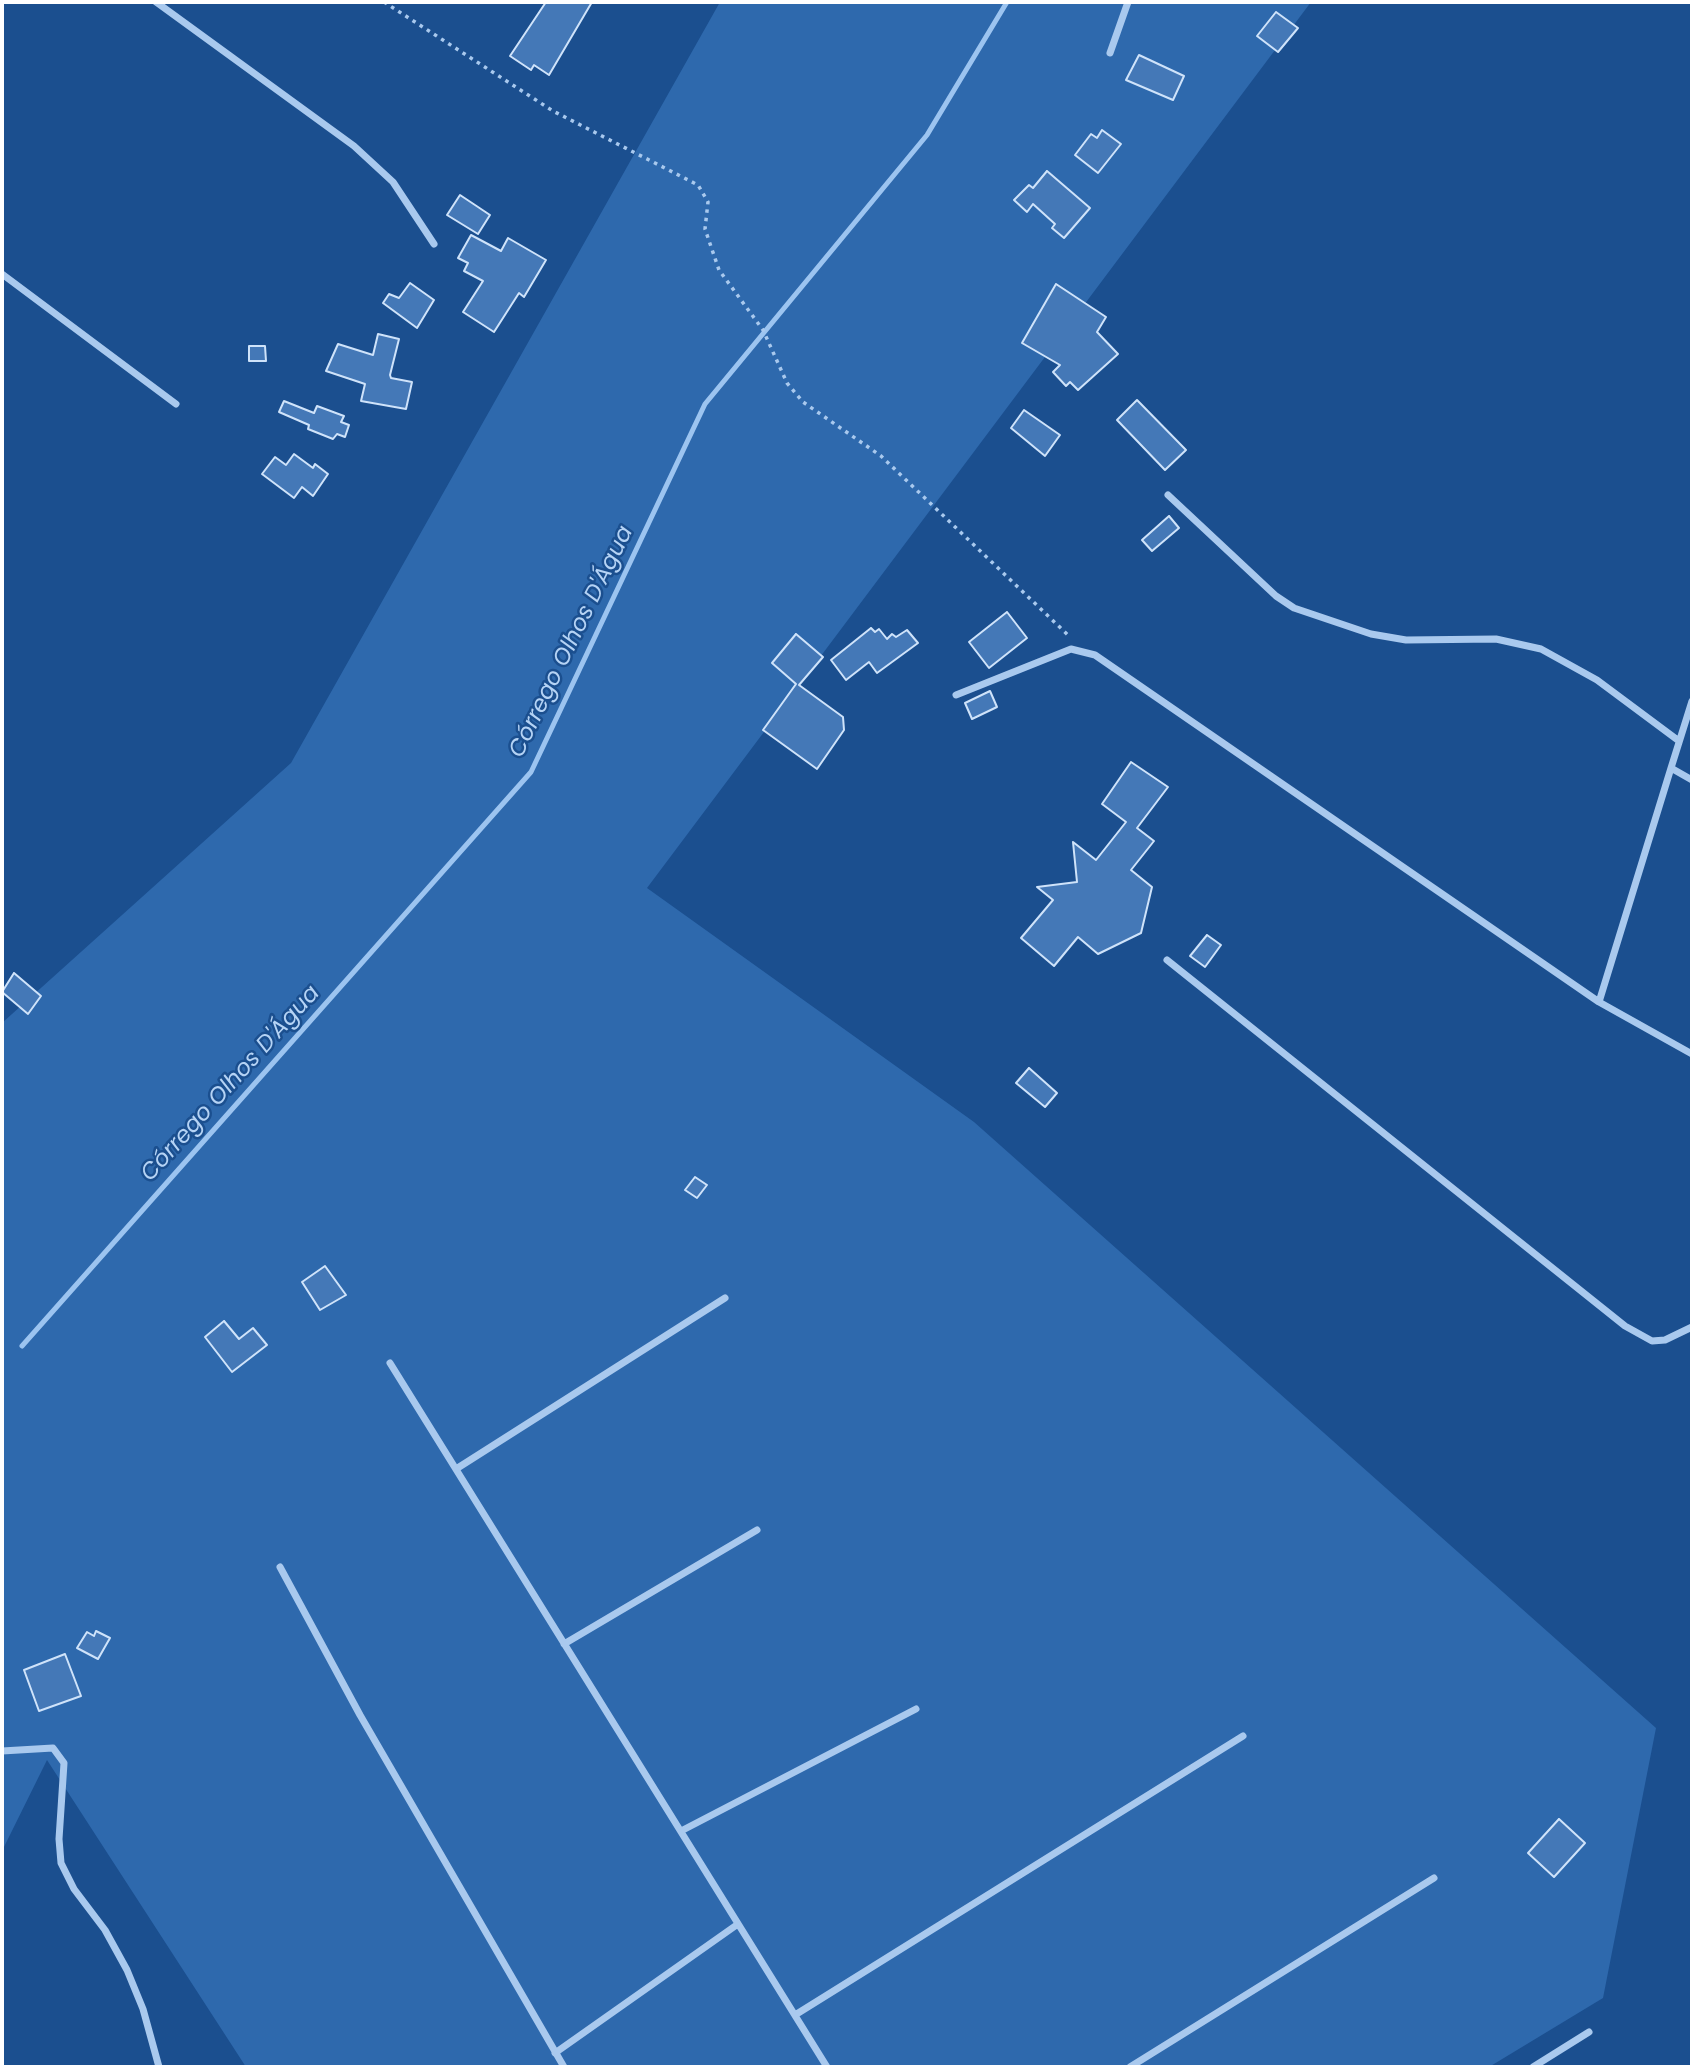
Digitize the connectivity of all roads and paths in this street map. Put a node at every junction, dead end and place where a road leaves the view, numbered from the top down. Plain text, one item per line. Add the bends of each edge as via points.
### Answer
1 (156, 2) edge
2 (384, 2) edge
3 (1128, 2) edge
4 (1110, 53) dead end
5 (434, 244) dead end
6 (2, 274) edge
7 (176, 404) dead end
8 (1168, 495) dead end
9 (1083, 650) junction
10 (956, 695) dead end
11 (1692, 701) edge
12 (1679, 741) junction
13 (1671, 768) junction
14 (1692, 780) edge
15 (1167, 960) dead end
16 (1599, 1002) junction
17 (1692, 1054) edge
18 (725, 1298) dead end
19 (1692, 1327) edge
20 (390, 1363) dead end
21 (456, 1469) junction
22 (757, 1530) dead end
23 (280, 1567) dead end
24 (564, 1644) junction
25 (916, 1709) dead end
26 (1243, 1736) dead end
27 (2, 1751) edge
28 (681, 1831) junction
29 (1434, 1878) dead end
30 (738, 1924) junction
31 (795, 2015) junction
32 (1589, 2032) dead end
33 (555, 2053) junction
34 (159, 2067) edge
35 (564, 2067) edge
36 (827, 2067) edge
37 (1130, 2067) edge
38 (1532, 2067) edge

1 - 5 street via 354,146 393,182
2 - 9 path via 552,111 698,185 708,202 705,229 719,270 763,330 787,383 803,402 898,471
3 - 4 street
6 - 7 street
8 - 12 street via 1294,608 1371,634 1406,640 1496,639 1541,649 1597,680
9 - 10 street via 1061,652
9 - 16 street
11 - 12 street
12 - 13 street
13 - 14 street
13 - 16 street
15 - 19 street via 1625,1326 1652,1341
16 - 17 street
18 - 21 street
20 - 21 street
21 - 24 street
22 - 24 street
23 - 33 street via 359,1715
24 - 28 street
25 - 28 street
26 - 31 street
27 - 34 street via 52,1748 64,1763 61,1863 127,1970
28 - 30 street
29 - 37 street
30 - 31 street
30 - 33 street
31 - 36 street
32 - 38 street
33 - 35 street

